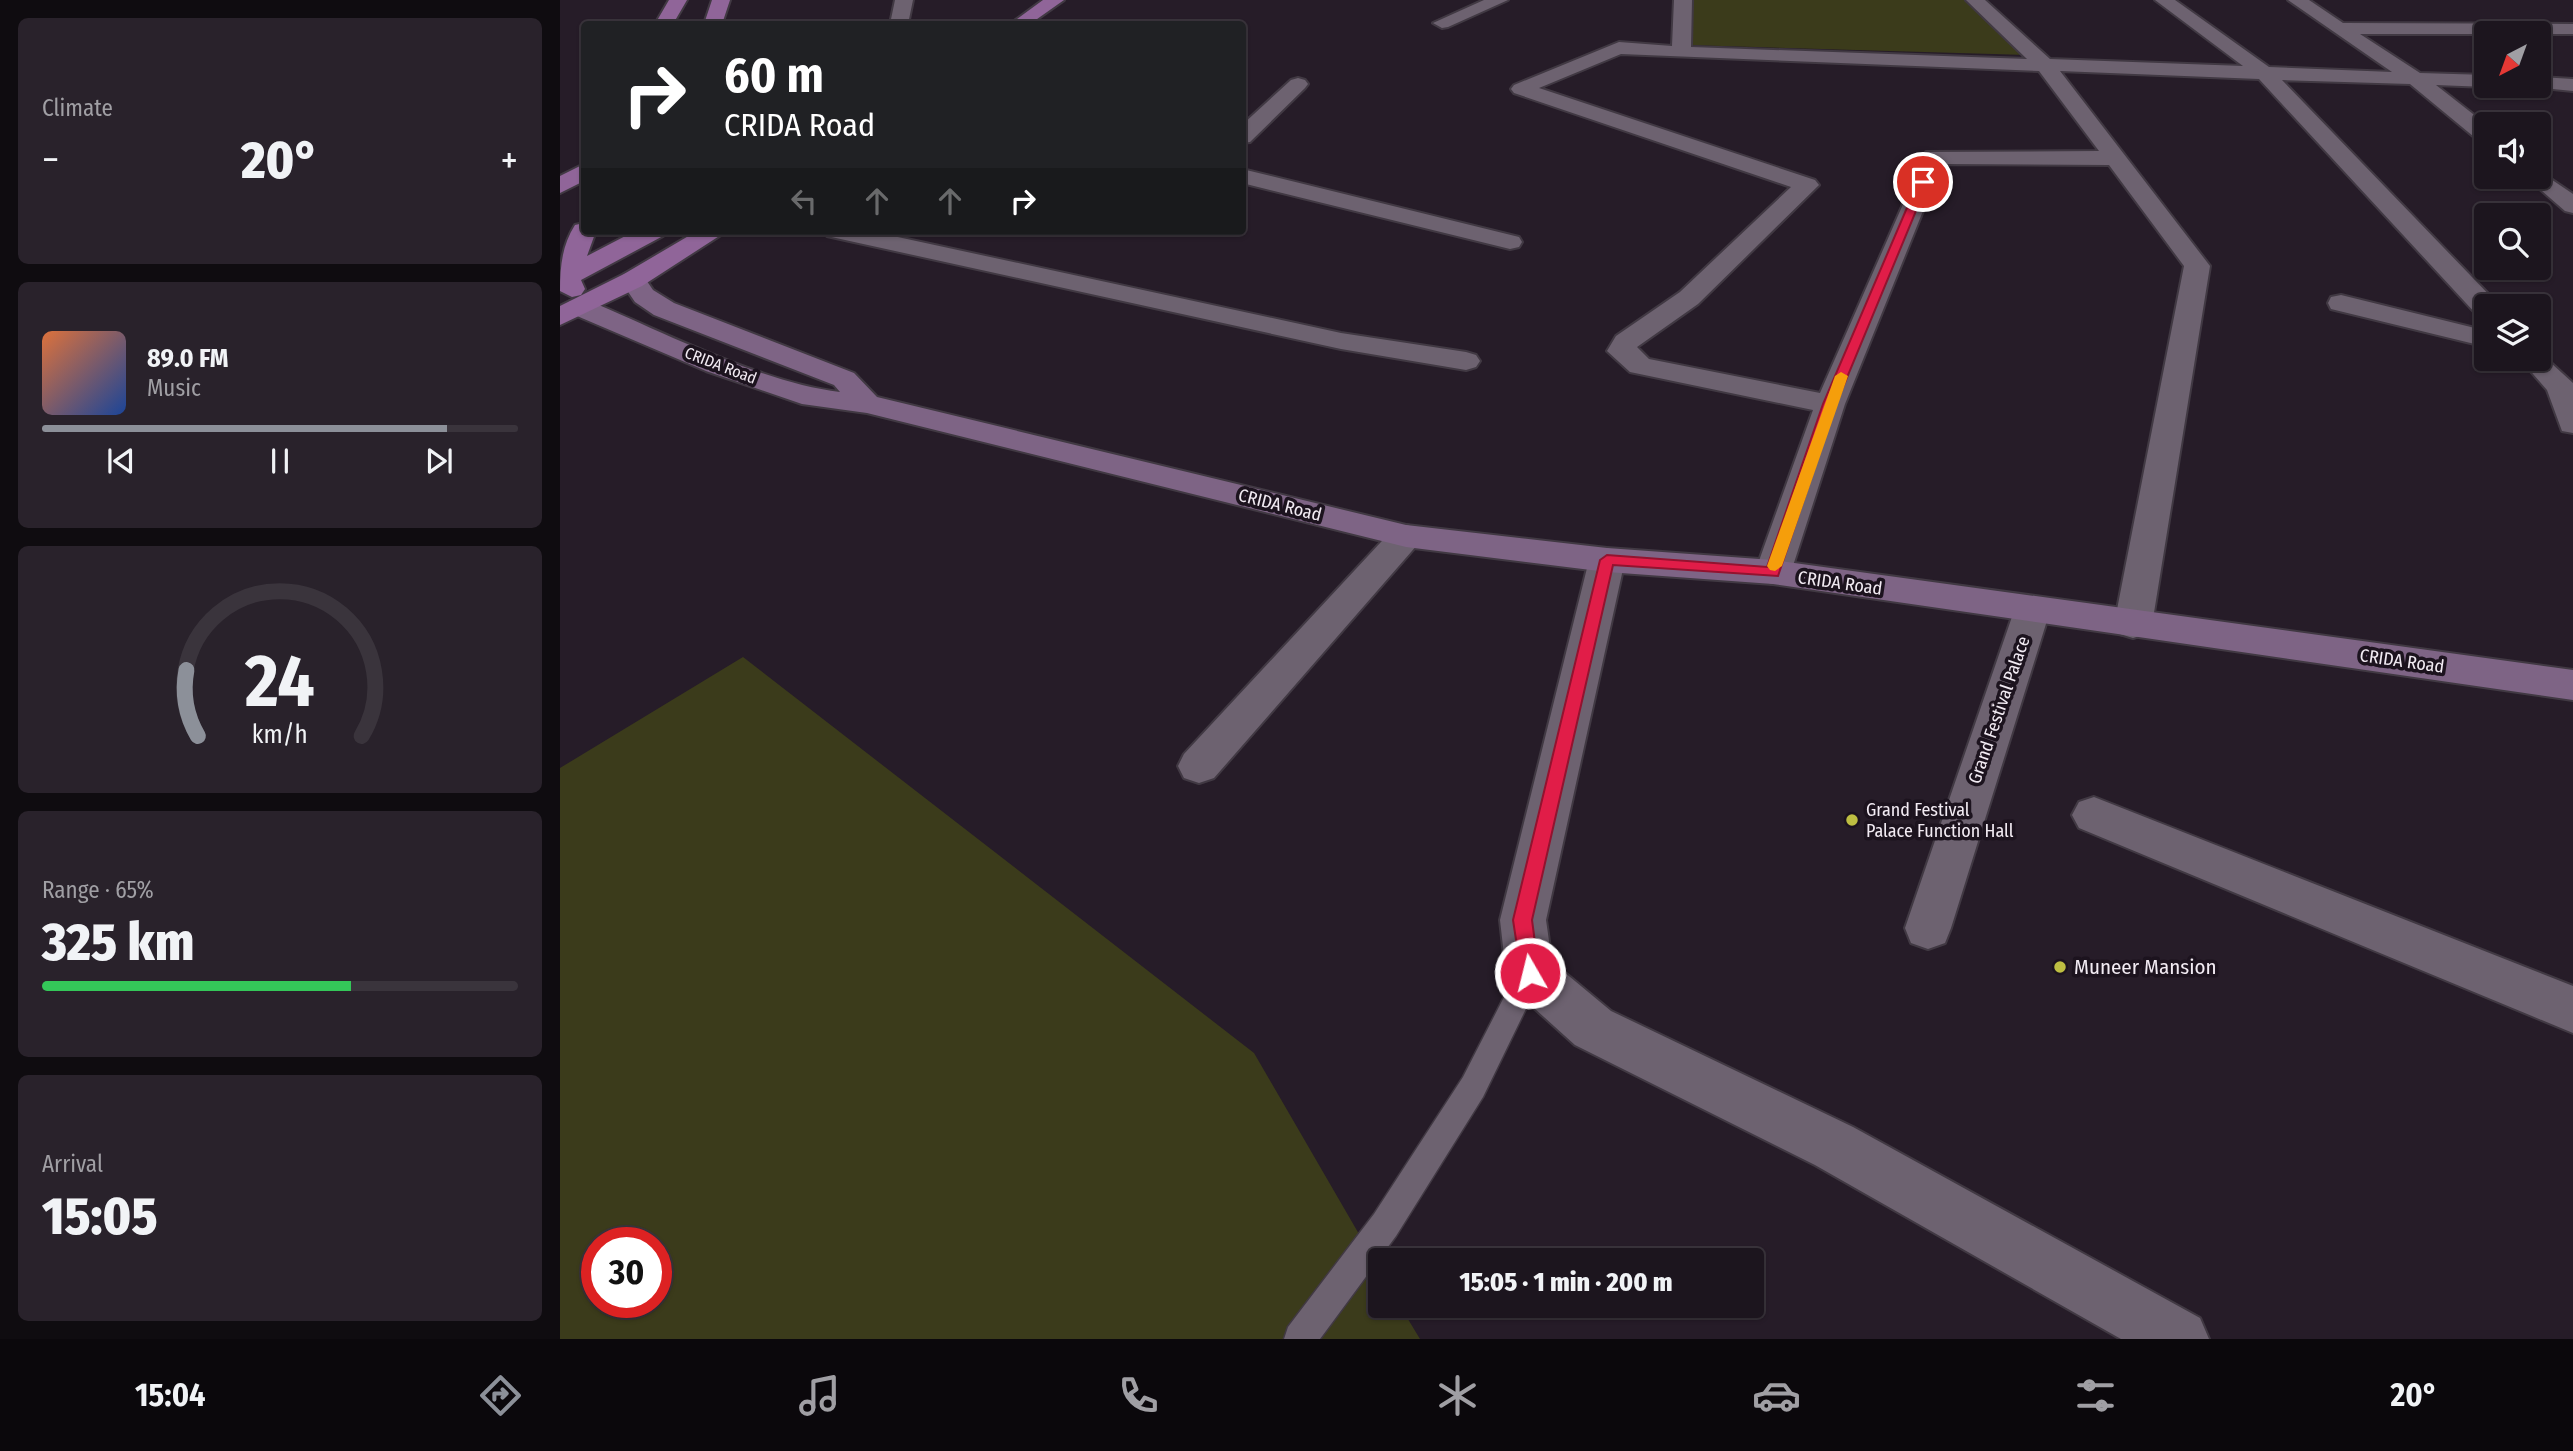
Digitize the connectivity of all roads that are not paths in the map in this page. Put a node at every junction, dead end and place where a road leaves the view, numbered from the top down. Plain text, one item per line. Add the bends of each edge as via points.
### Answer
1 (678, 0) edge
2 (721, 0) edge
3 (904, 0) edge
4 (1032, 0) edge
5 (1055, 0) edge
6 (1499, 0) edge
7 (1683, 0) edge
8 (1975, 0) edge
9 (2164, 0) edge
10 (2297, 0) edge
11 (2452, 12) dead end
12 (666, 21) edge
13 (714, 21) edge
14 (900, 21) edge
15 (1001, 21) edge
16 (1024, 21) edge
17 (1442, 23) dead end
18 (2474, 24) edge
19 (2343, 27) junction
20 (2474, 29) edge
21 (2552, 29) edge
22 (2573, 29) edge
23 (1681, 52) junction
24 (2045, 65) junction
25 (2267, 75) junction
26 (2415, 78) junction
27 (2474, 80) edge
28 (1298, 84) dead end
29 (2552, 84) edge
30 (2571, 86) edge
31 (2474, 126) edge
32 (1246, 133) edge
33 (2114, 159) junction
34 (581, 173) edge
35 (1246, 177) edge
36 (560, 186) edge
37 (2551, 188) edge
38 (2573, 206) edge
39 (582, 235) edge
40 (644, 235) edge
41 (708, 235) edge
42 (854, 235) edge
43 (1510, 242) dead end
44 (563, 280) edge
45 (633, 280) junction
46 (2474, 295) edge
47 (2341, 303) dead end
48 (570, 312) edge
49 (2474, 336) edge
50 (1466, 360) dead end
51 (2547, 371) edge
52 (2567, 388) edge
53 (867, 404) junction
54 (1830, 404) junction
55 (2573, 424) edge
56 (1406, 536) junction
57 (1607, 560) junction
58 (1773, 572) junction
59 (2032, 611) junction
60 (2133, 625) junction
61 (2573, 685) edge
62 (1199, 765) dead end
63 (2094, 815) dead end
64 (1928, 928) dead end
65 (1530, 973) junction
66 (2573, 1010) edge
67 (1300, 1339) edge
68 (2179, 1339) edge

1 - 12 main road
2 - 13 main road
3 - 14 street
4 - 15 main road
5 - 16 main road
6 - 17 street
7 - 23 street
8 - 24 street
9 - 25 street
10 - 19 street
11 - 18 street
19 - 20 street
19 - 26 street
21 - 22 street
23 - 24 street
23 - 54 street via 1619,48 1521,89 1807,185 1689,299 1626,342 1621,352 1640,366
24 - 25 street
24 - 33 street
25 - 26 street
25 - 46 street
26 - 27 street
26 - 31 street
28 - 32 street
29 - 30 street
33 - 54 street via 1934,157
33 - 60 street via 2197,266
34 - 36 main road
35 - 43 street
37 - 38 street
39 - 44 main road
40 - 44 main road
40 - 45 main road
41 - 45 main road
42 - 50 street via 1341,341
44 - 48 main road
45 - 48 main road
45 - 53 main road, CRIDA Road via 644,296 664,309 844,379
47 - 49 street
48 - 53 main road, CRIDA Road via 813,398
51 - 52 street
52 - 55 street
53 - 56 main road, CRIDA Road
54 - 58 street
56 - 57 main road, CRIDA Road
56 - 62 street
57 - 58 main road, CRIDA Road
57 - 65 street via 1522,920
58 - 59 main road, CRIDA Road
59 - 60 main road, CRIDA Road
59 - 64 street, Grand Festival Palace
60 - 61 main road, CRIDA Road
63 - 66 street
65 - 67 lane via 1473,1087 1385,1225
65 - 68 street via 1593,1028 1834,1146

